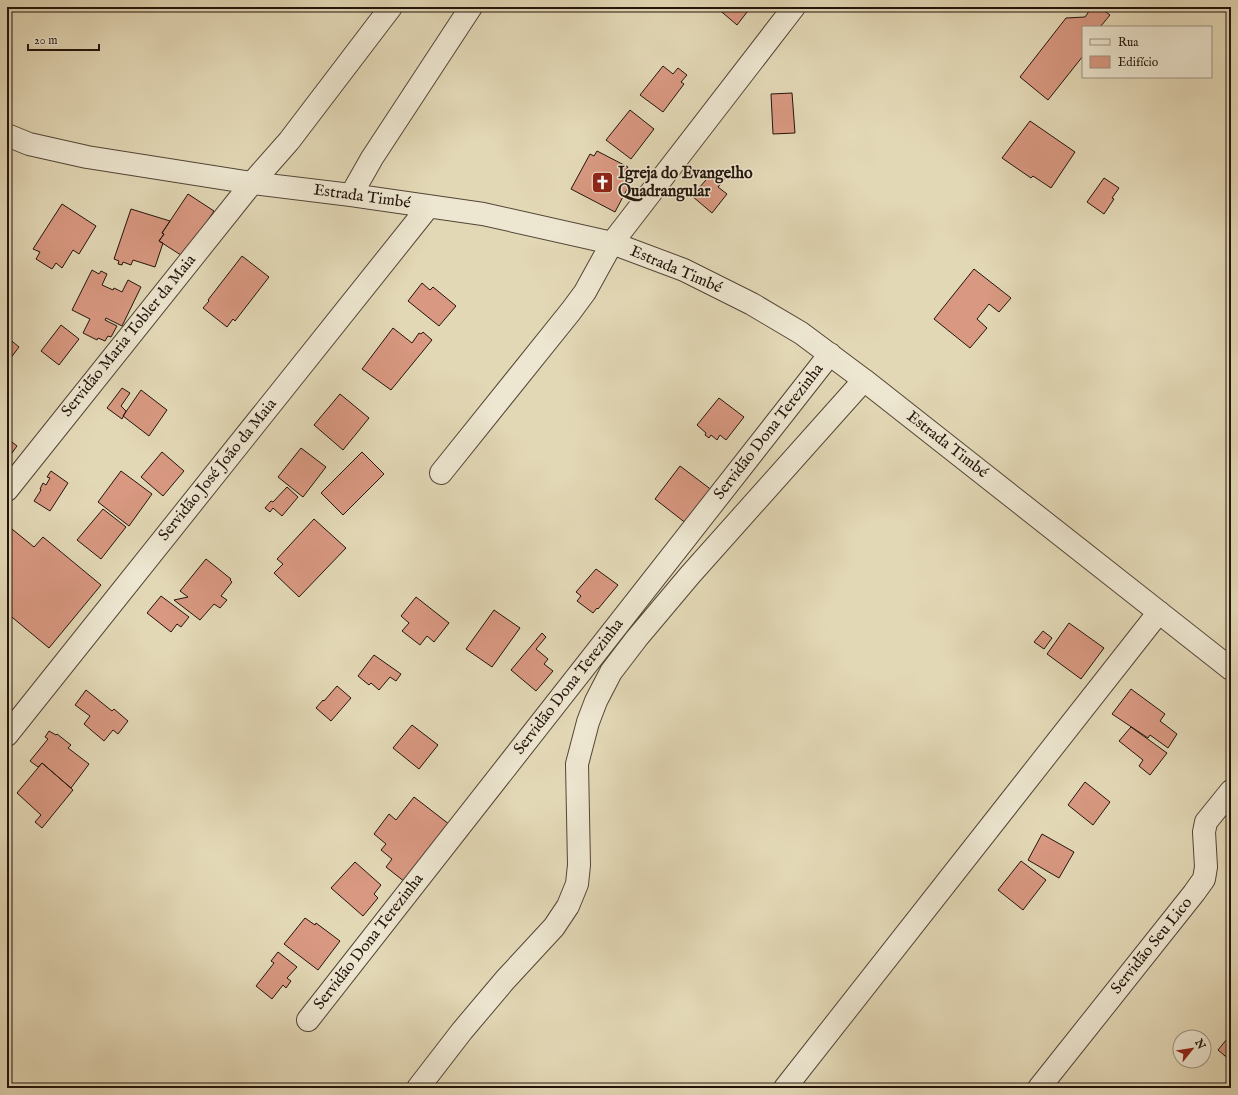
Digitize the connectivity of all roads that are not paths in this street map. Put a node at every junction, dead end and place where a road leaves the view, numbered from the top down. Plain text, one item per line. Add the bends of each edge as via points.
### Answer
1 (391, 7) edge
2 (471, 7) edge
3 (794, 7) edge
4 (7, 135) edge
5 (252, 183) junction
6 (351, 195) junction
7 (428, 206) junction
8 (612, 243) junction
9 (830, 354) junction
10 (864, 380) junction
11 (441, 473) dead end
12 (7, 490) edge
13 (1158, 612) junction
14 (1230, 666) edge
15 (7, 735) edge
16 (1231, 791) edge
17 (308, 1020) dead end
18 (418, 1088) edge
19 (786, 1088) edge
20 (1039, 1088) edge

1 - 5 street, Servidão Maria Tobler da Maia via 289,141
2 - 6 street via 372,158
3 - 8 street
4 - 5 street, Estrada Timbé via 29,144 87,157
5 - 6 street, Estrada Timbé
5 - 12 street, Servidão Maria Tobler da Maia
6 - 7 street, Estrada Timbé
7 - 8 street, Estrada Timbé via 483,214
7 - 15 street, Servidão José João da Maia
8 - 9 street, Estrada Timbé via 684,270 752,304 802,333
8 - 11 street via 585,292 571,311
9 - 10 street, Estrada Timbé
9 - 17 street, Servidão Dona Terezinha
10 - 13 street, Estrada Timbé
10 - 18 street via 690,575 611,672 588,722 577,764 579,864 577,884 568,906 554,927 505,980
13 - 14 street, Estrada Timbé
13 - 19 street
16 - 20 street, Servidão Seu Lico via 1206,822 1204,879

